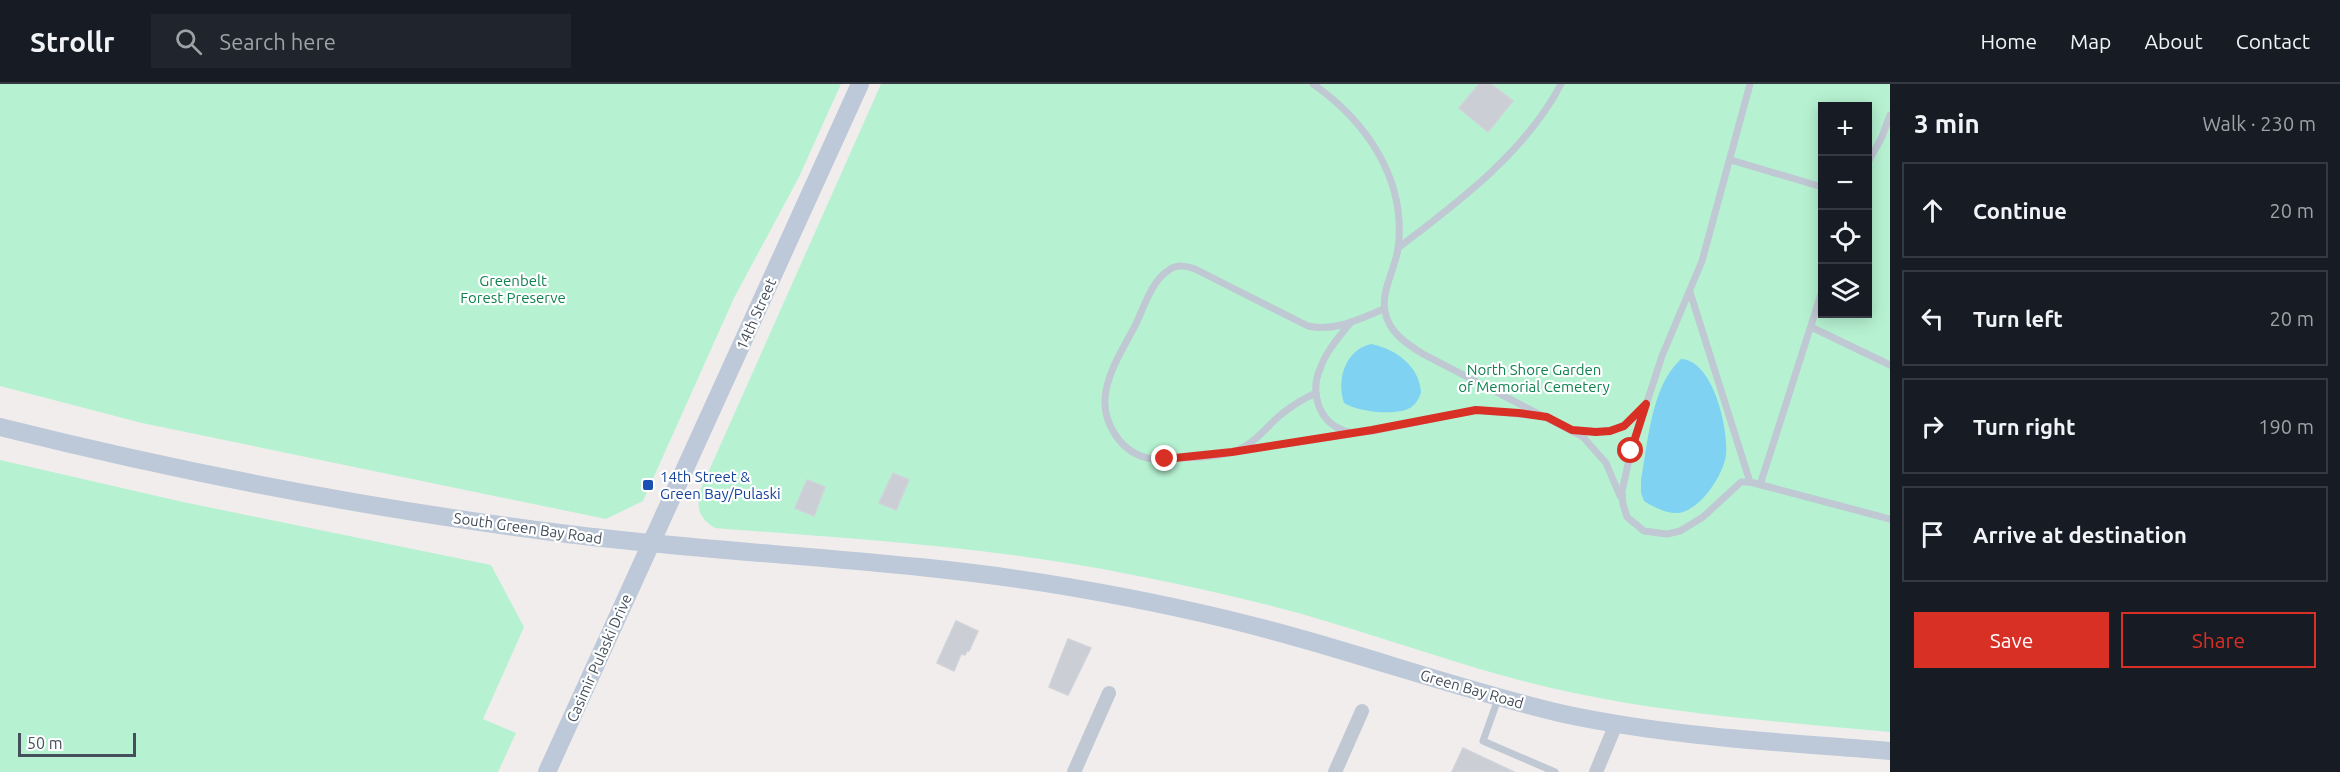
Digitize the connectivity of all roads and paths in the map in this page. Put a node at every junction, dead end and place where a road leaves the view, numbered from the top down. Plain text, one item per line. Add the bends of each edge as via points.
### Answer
1 (860, 84) edge
2 (1313, 84) edge
3 (1561, 84) edge
4 (1750, 84) edge
5 (1890, 115) edge
6 (1872, 156) edge
7 (1731, 160) junction
8 (1818, 186) edge
9 (1398, 248) junction
10 (1690, 292) junction
11 (1818, 304) edge
12 (1384, 309) junction
13 (1351, 322) junction
14 (1811, 327) junction
15 (1890, 365) edge
16 (1316, 393) junction
17 (1646, 404) junction
18 (1547, 417) junction
19 (0, 427) edge
20 (1572, 430) junction
21 (1357, 433) junction
22 (1232, 452) junction
23 (1750, 482) junction
24 (1760, 485) junction
25 (1623, 504) junction
26 (1890, 519) edge
27 (651, 544) junction
28 (1062, 586) joint
29 (1109, 693) dead end
30 (1498, 698) junction
31 (1362, 711) dead end
32 (1616, 724) junction
33 (1890, 751) edge
34 (547, 772) edge
35 (1074, 772) edge
36 (1335, 772) edge
37 (1555, 772) edge
38 (1596, 772) edge

1 - 27 main road, 14th Street
2 - 9 lane via 1349,114 1373,141 1392,185 1399,226
3 - 9 lane via 1527,134 1496,166
4 - 7 lane
5 - 6 lane
7 - 8 lane
7 - 10 lane
9 - 12 lane
10 - 17 lane
10 - 23 lane
11 - 14 lane
12 - 13 lane
12 - 18 lane via 1393,330 1423,354
13 - 16 lane via 1322,363
13 - 22 lane via 1333,328 1308,326 1185,266 1168,270 1161,277 1110,375 1105,405 1110,427 1124,444 1153,459
14 - 15 lane
14 - 24 lane
16 - 21 lane via 1326,418 1344,431
16 - 22 lane via 1293,405 1246,447
17 - 20 lane via 1624,426 1610,431
17 - 25 lane via 1631,451
18 - 20 lane
18 - 21 lane via 1476,410
19 - 27 main road, South Green Bay Road via 215,476 347,501
20 - 25 lane via 1606,463
21 - 22 lane
23 - 24 lane
23 - 25 lane via 1741,482 1703,517 1667,534 1644,531 1627,516
24 - 26 lane
27 - 28 main road, South Green Bay Road
27 - 34 main road, Casimir Pulaski Drive
28 - 30 main road, Green Bay Road via 1168,606 1291,636
29 - 35 street
30 - 32 main road, Green Bay Road
30 - 37 lane via 1483,741
31 - 36 street
32 - 33 main road, Green Bay Road via 1757,742
32 - 38 street

